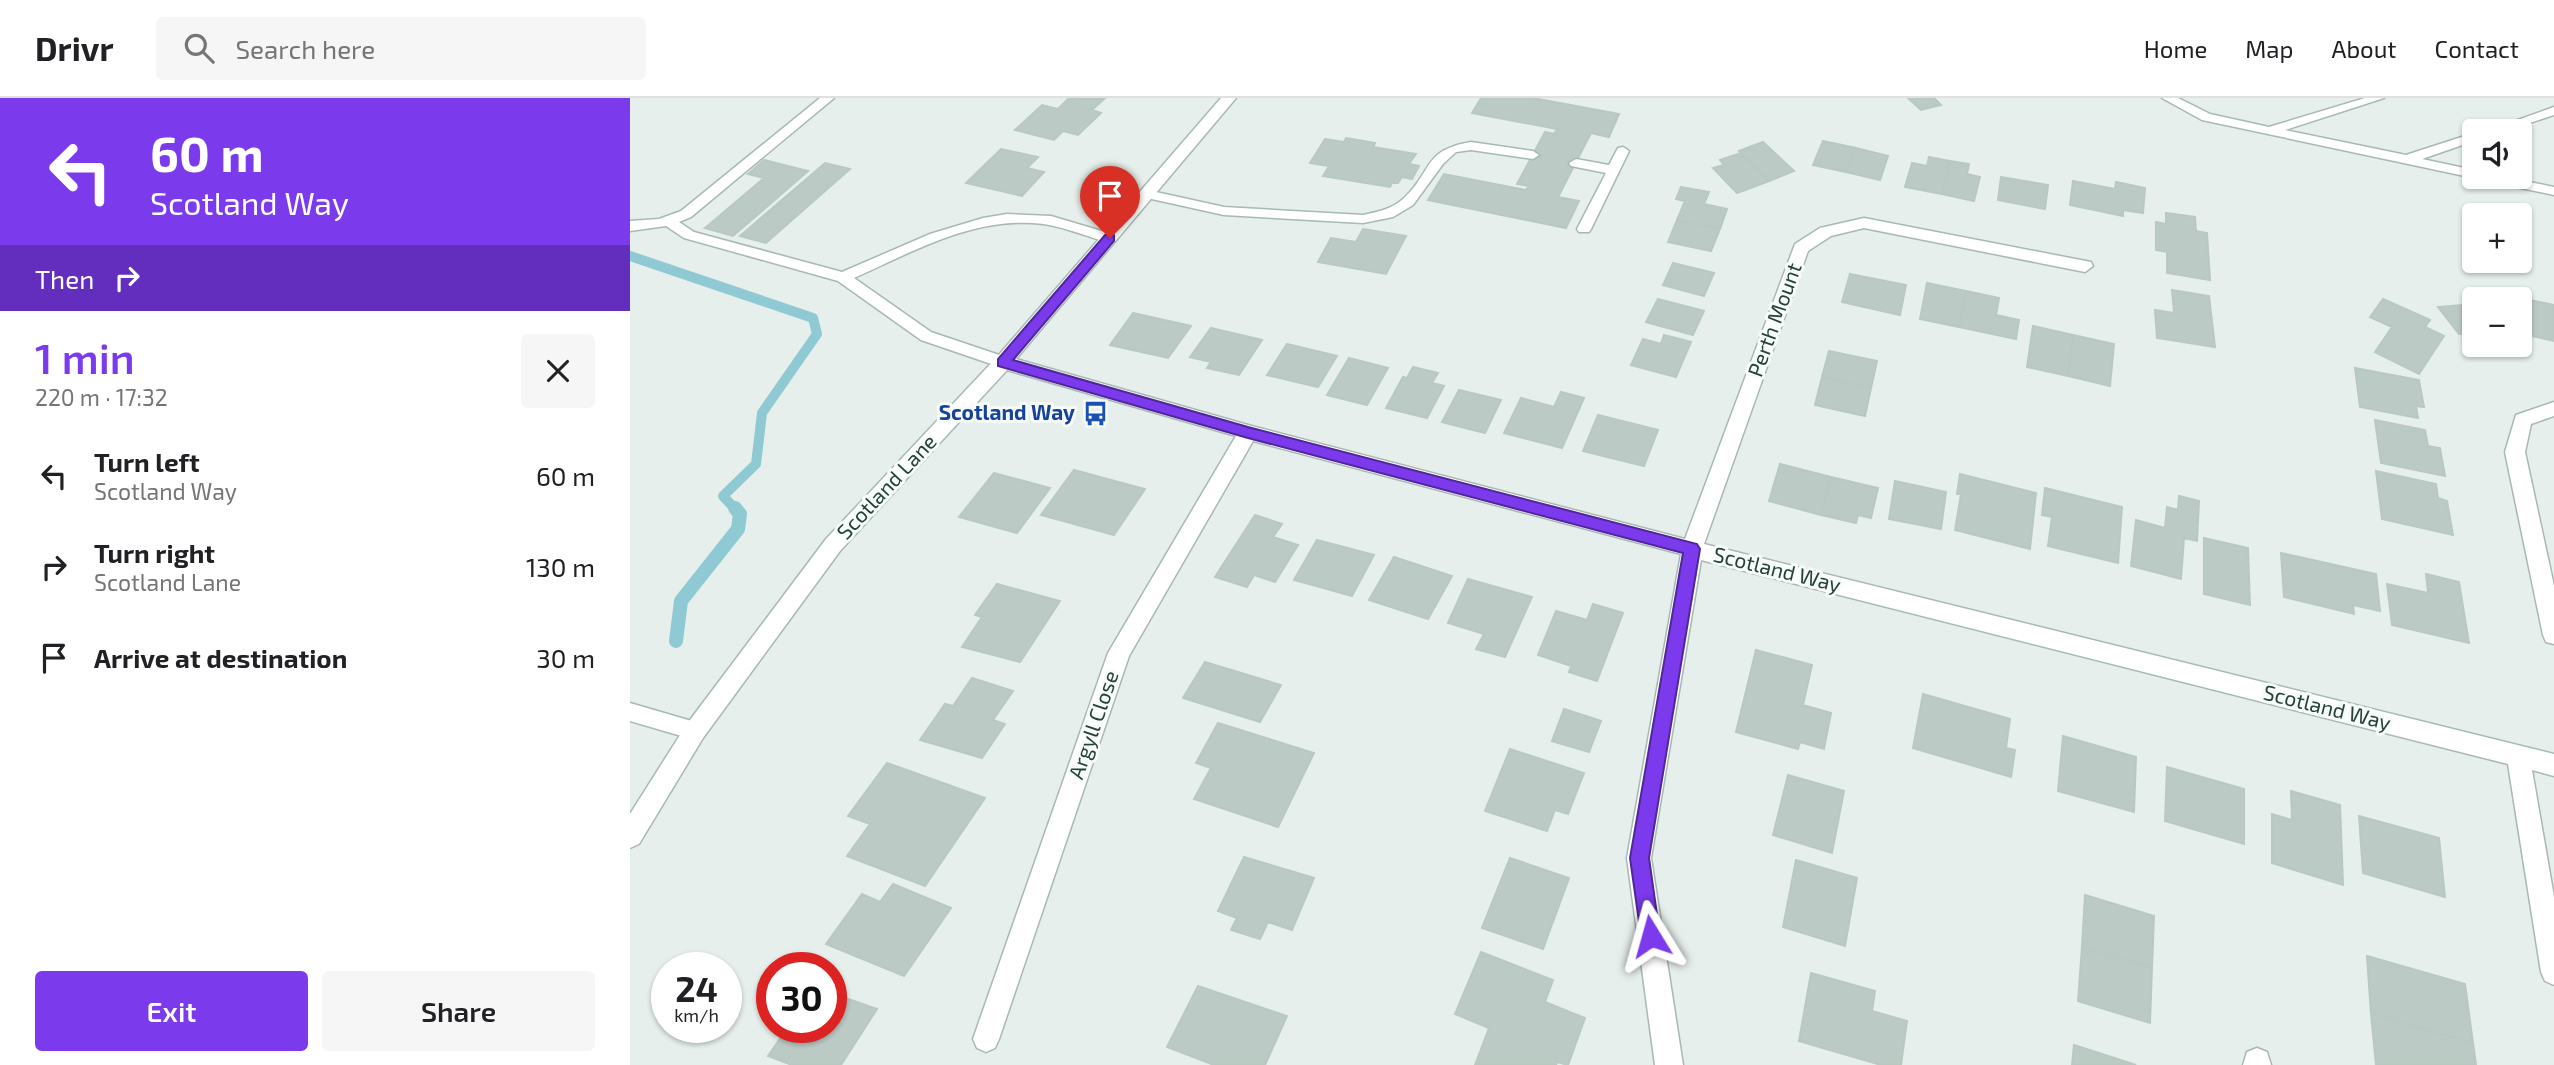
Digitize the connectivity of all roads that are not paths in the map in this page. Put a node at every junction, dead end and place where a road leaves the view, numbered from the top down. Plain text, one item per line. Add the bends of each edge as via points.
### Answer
1 (828, 98) edge
2 (1229, 98) edge
3 (2378, 98) edge
4 (2546, 98) edge
5 (2172, 99) edge
6 (2554, 103) edge
7 (2554, 111) edge
8 (2530, 119) edge
9 (2269, 130) junction
10 (2462, 141) edge
11 (1623, 151) dead end
12 (1533, 155) dead end
13 (2406, 160) junction
14 (1576, 163) dead end
15 (1613, 170) junction
16 (2462, 172) edge
17 (2532, 186) edge
18 (2554, 191) edge
19 (1147, 194) junction
20 (669, 221) junction
21 (630, 226) edge
22 (1584, 229) dead end
23 (1110, 238) junction
24 (2084, 266) dead end
25 (843, 277) junction
26 (1003, 362) junction
27 (2554, 409) edge
28 (1248, 432) junction
29 (1692, 549) junction
30 (2554, 635) edge
31 (630, 712) edge
32 (695, 731) junction
33 (2518, 756) junction
34 (2554, 765) edge
35 (630, 836) edge
36 (2554, 972) edge
37 (986, 1039) dead end
38 (1669, 1065) edge

1 - 20 lane via 686,214
2 - 19 street, Scotland Lane
3 - 9 lane
4 - 6 lane
5 - 9 lane via 2206,117
7 - 8 lane
9 - 13 lane
10 - 13 lane
11 - 15 lane
12 - 19 lane via 1471,146 1452,149 1408,202 1388,214 1363,219 1224,211
13 - 16 lane
14 - 15 lane
15 - 22 lane
17 - 18 lane
19 - 23 street, Scotland Lane
20 - 21 lane
20 - 25 lane via 689,235
23 - 25 lane via 1033,218 992,219
23 - 26 street, Scotland Lane
24 - 29 street, Perth Mount via 1864,223 1826,232 1801,248
25 - 26 lane via 926,336
26 - 28 street, Scotland Way
26 - 32 street, Scotland Lane via 833,545
27 - 30 street via 2523,420 2515,452
28 - 29 street, Scotland Way
28 - 37 street, Argyll Close via 1119,653
29 - 33 street, Scotland Way
29 - 38 street, Perth Mount via 1639,858
31 - 32 lane
32 - 35 street, Scotland Lane
33 - 34 street, Scotland Way
33 - 36 street

